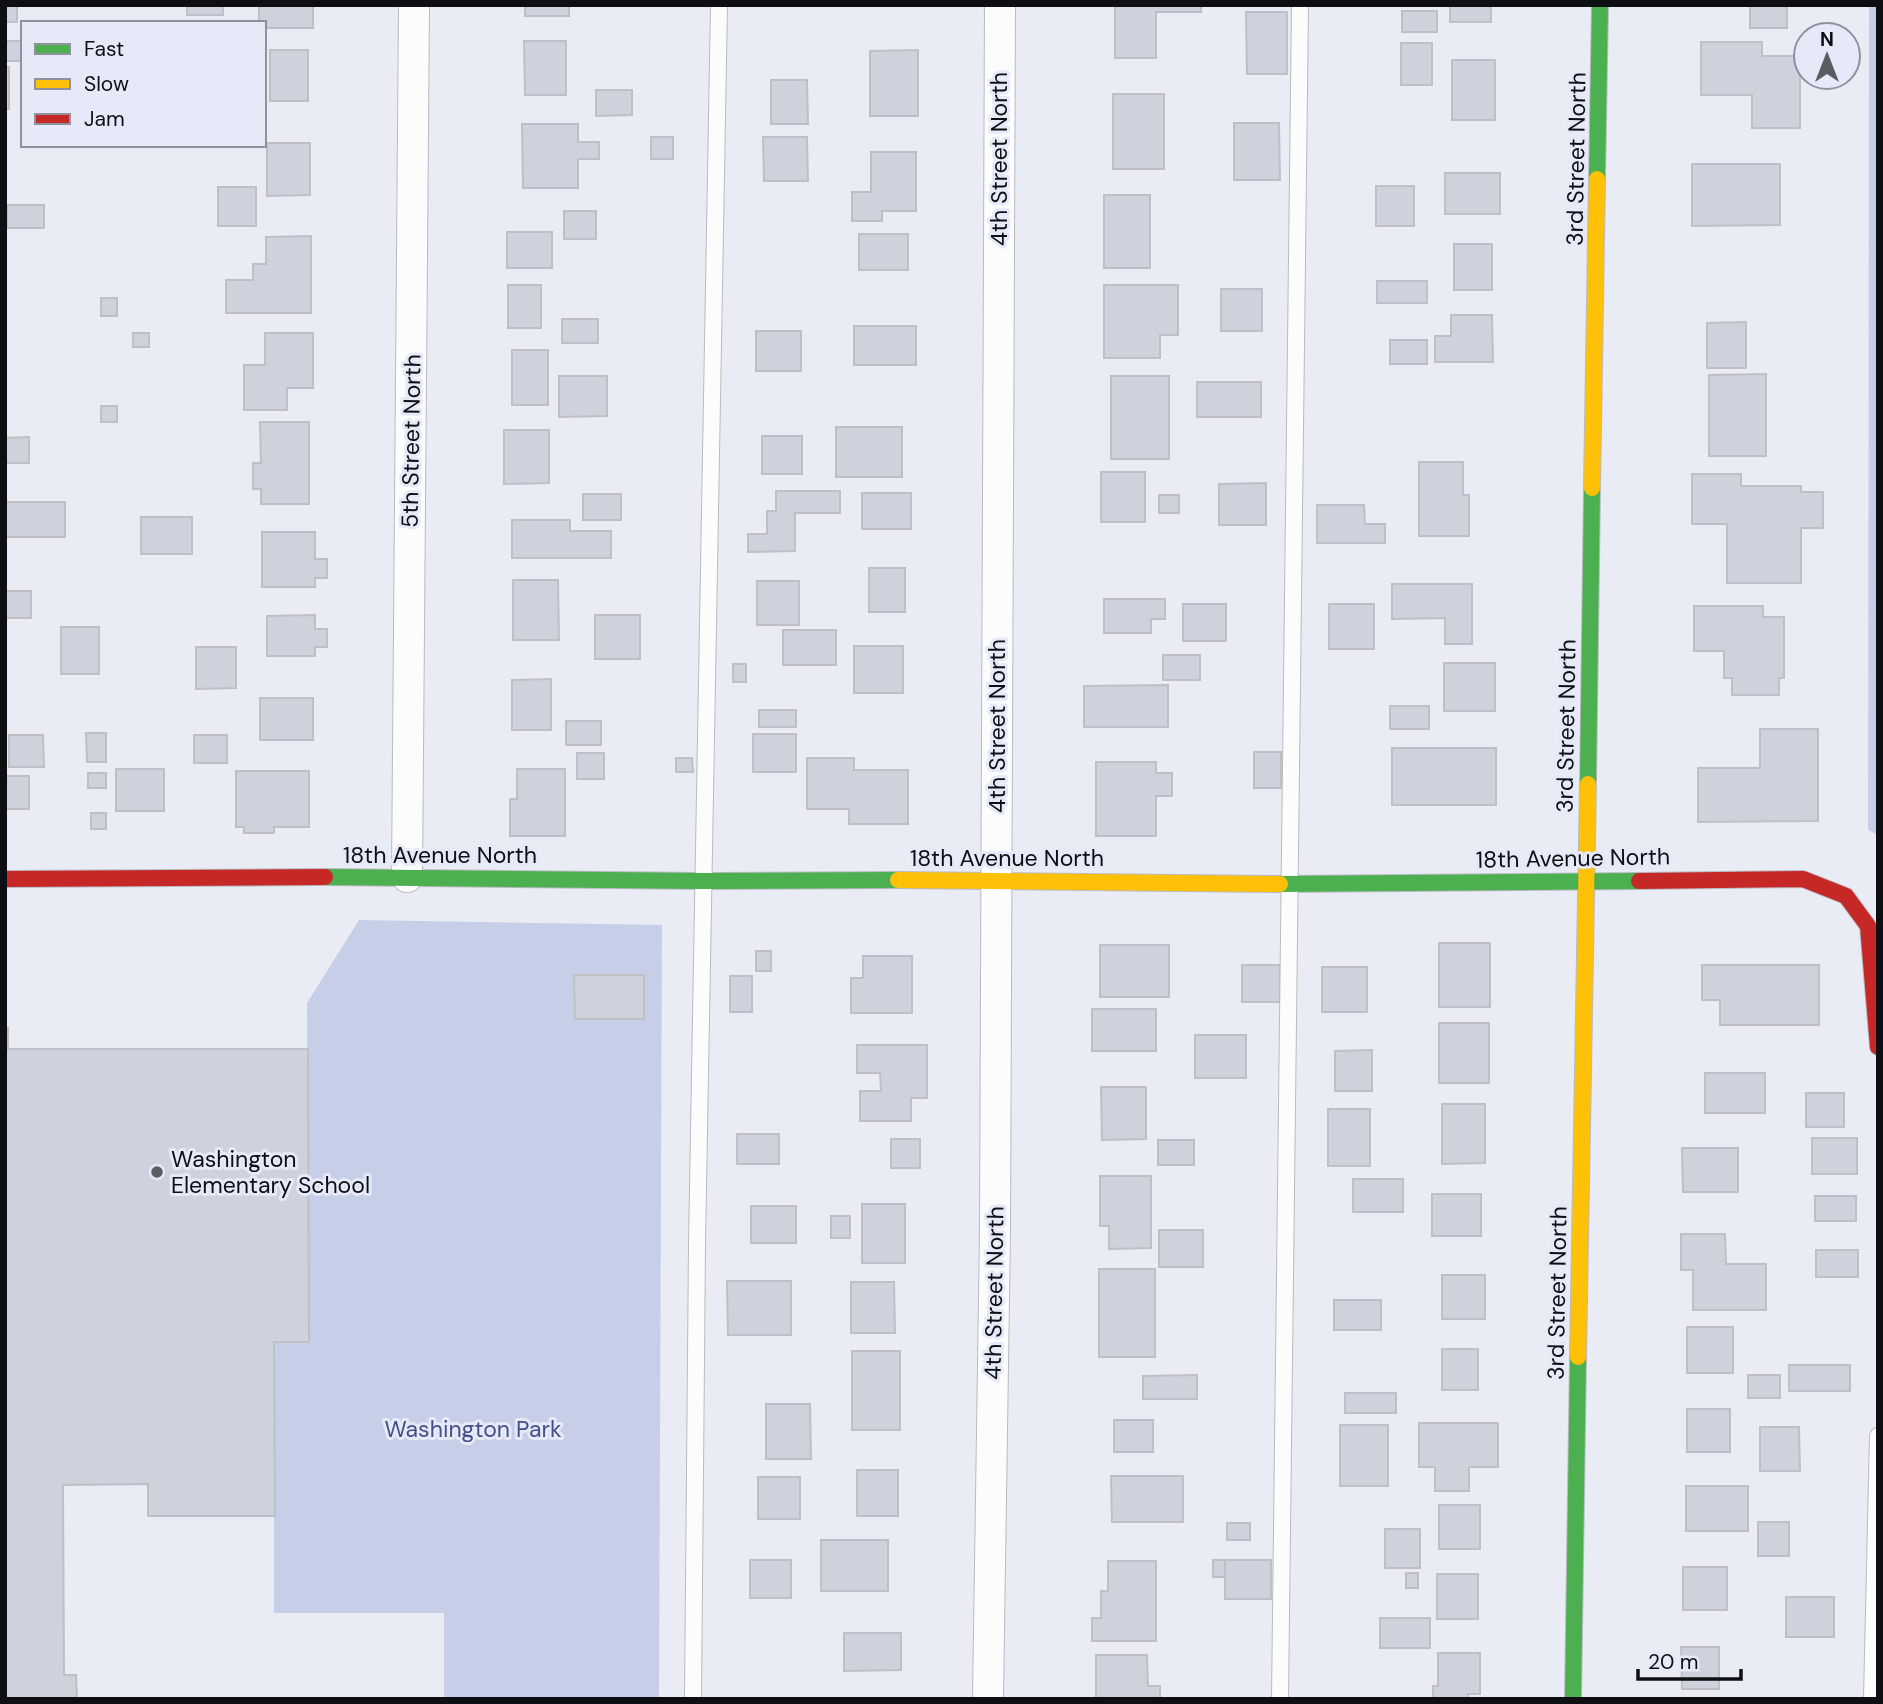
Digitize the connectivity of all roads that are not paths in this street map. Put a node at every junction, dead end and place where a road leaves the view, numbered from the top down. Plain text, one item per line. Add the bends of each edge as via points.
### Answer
1 (414, 5) edge
2 (719, 5) edge
3 (1000, 5) edge
4 (1300, 5) edge
5 (1600, 5) edge
6 (407, 877) junction
7 (5, 878) edge
8 (996, 879) junction
9 (704, 881) junction
10 (1587, 881) junction
11 (1291, 884) junction
12 (1878, 1047) edge
13 (1878, 1436) edge
14 (692, 1699) edge
15 (988, 1699) edge
16 (1280, 1699) edge
17 (1573, 1699) edge
18 (1872, 1699) edge

1 - 6 street, 5th Street North
2 - 9 lane
3 - 8 street, 4th Street North
4 - 11 lane
5 - 10 street, 3rd Street North
6 - 7 street, 18th Avenue North
6 - 9 street, 18th Avenue North
8 - 9 street, 18th Avenue North
8 - 11 street, 18th Avenue North
8 - 15 street, 4th Street North
9 - 14 lane
10 - 11 street, 18th Avenue North
10 - 12 street, 18th Avenue North via 1803,879 1846,897 1868,926
10 - 17 street, 3rd Street North
11 - 16 lane
13 - 18 lane

